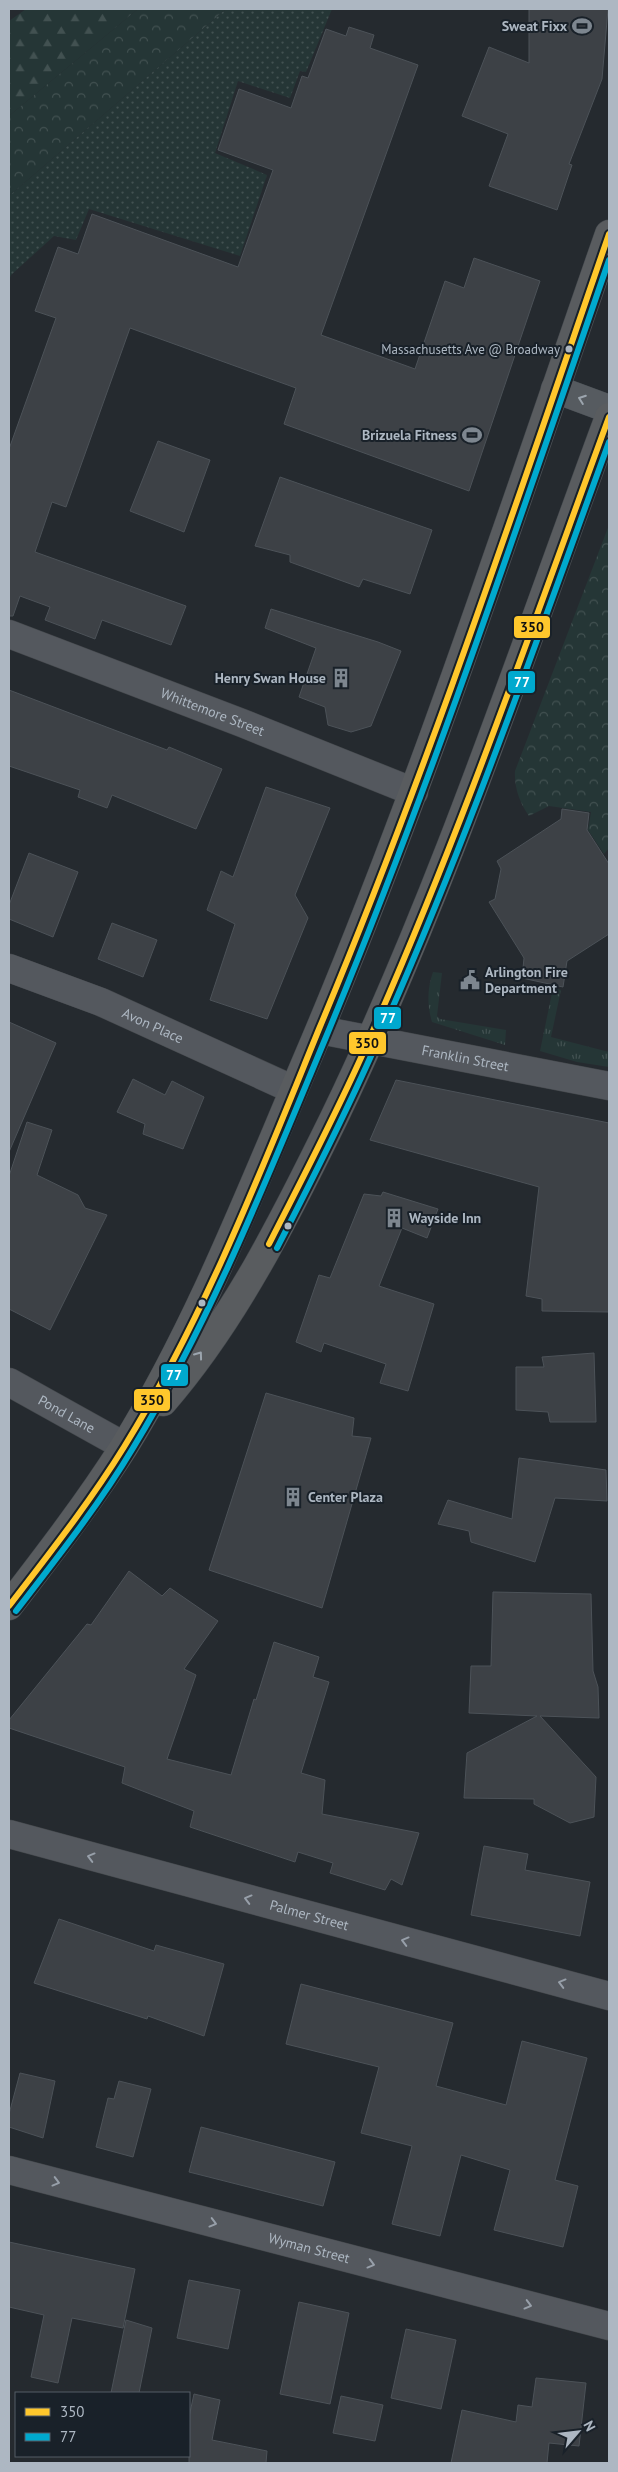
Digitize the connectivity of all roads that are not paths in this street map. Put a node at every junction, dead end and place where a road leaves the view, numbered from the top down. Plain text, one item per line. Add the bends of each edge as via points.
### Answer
1 (609, 234) edge
2 (555, 389) junction
3 (609, 409) edge
4 (609, 417) edge
5 (9, 634) edge
6 (414, 792) junction
7 (9, 968) edge
8 (320, 1030) junction
9 (371, 1040) junction
10 (609, 1086) edge
11 (294, 1090) junction
12 (9, 1382) edge
13 (124, 1446) junction
14 (9, 1606) edge
15 (9, 1834) edge
16 (609, 1996) edge
17 (9, 2170) edge
18 (609, 2326) edge

1 - 2 highway
3 -> 2 main road
2 - 6 highway
4 - 9 highway via 464,809
5 - 6 street, Whittemore Street
6 - 8 highway
7 - 11 street, Avon Place via 101,1002
8 - 9 street, Franklin Street
8 - 11 highway
9 - 10 street, Franklin Street
13 -> 9 highway via 178,1385 223,1322 276,1232
11 - 13 highway via 196,1310
12 - 13 street, Pond Lane
13 - 14 highway
16 -> 15 street, Palmer Street
17 -> 18 street, Wyman Street

